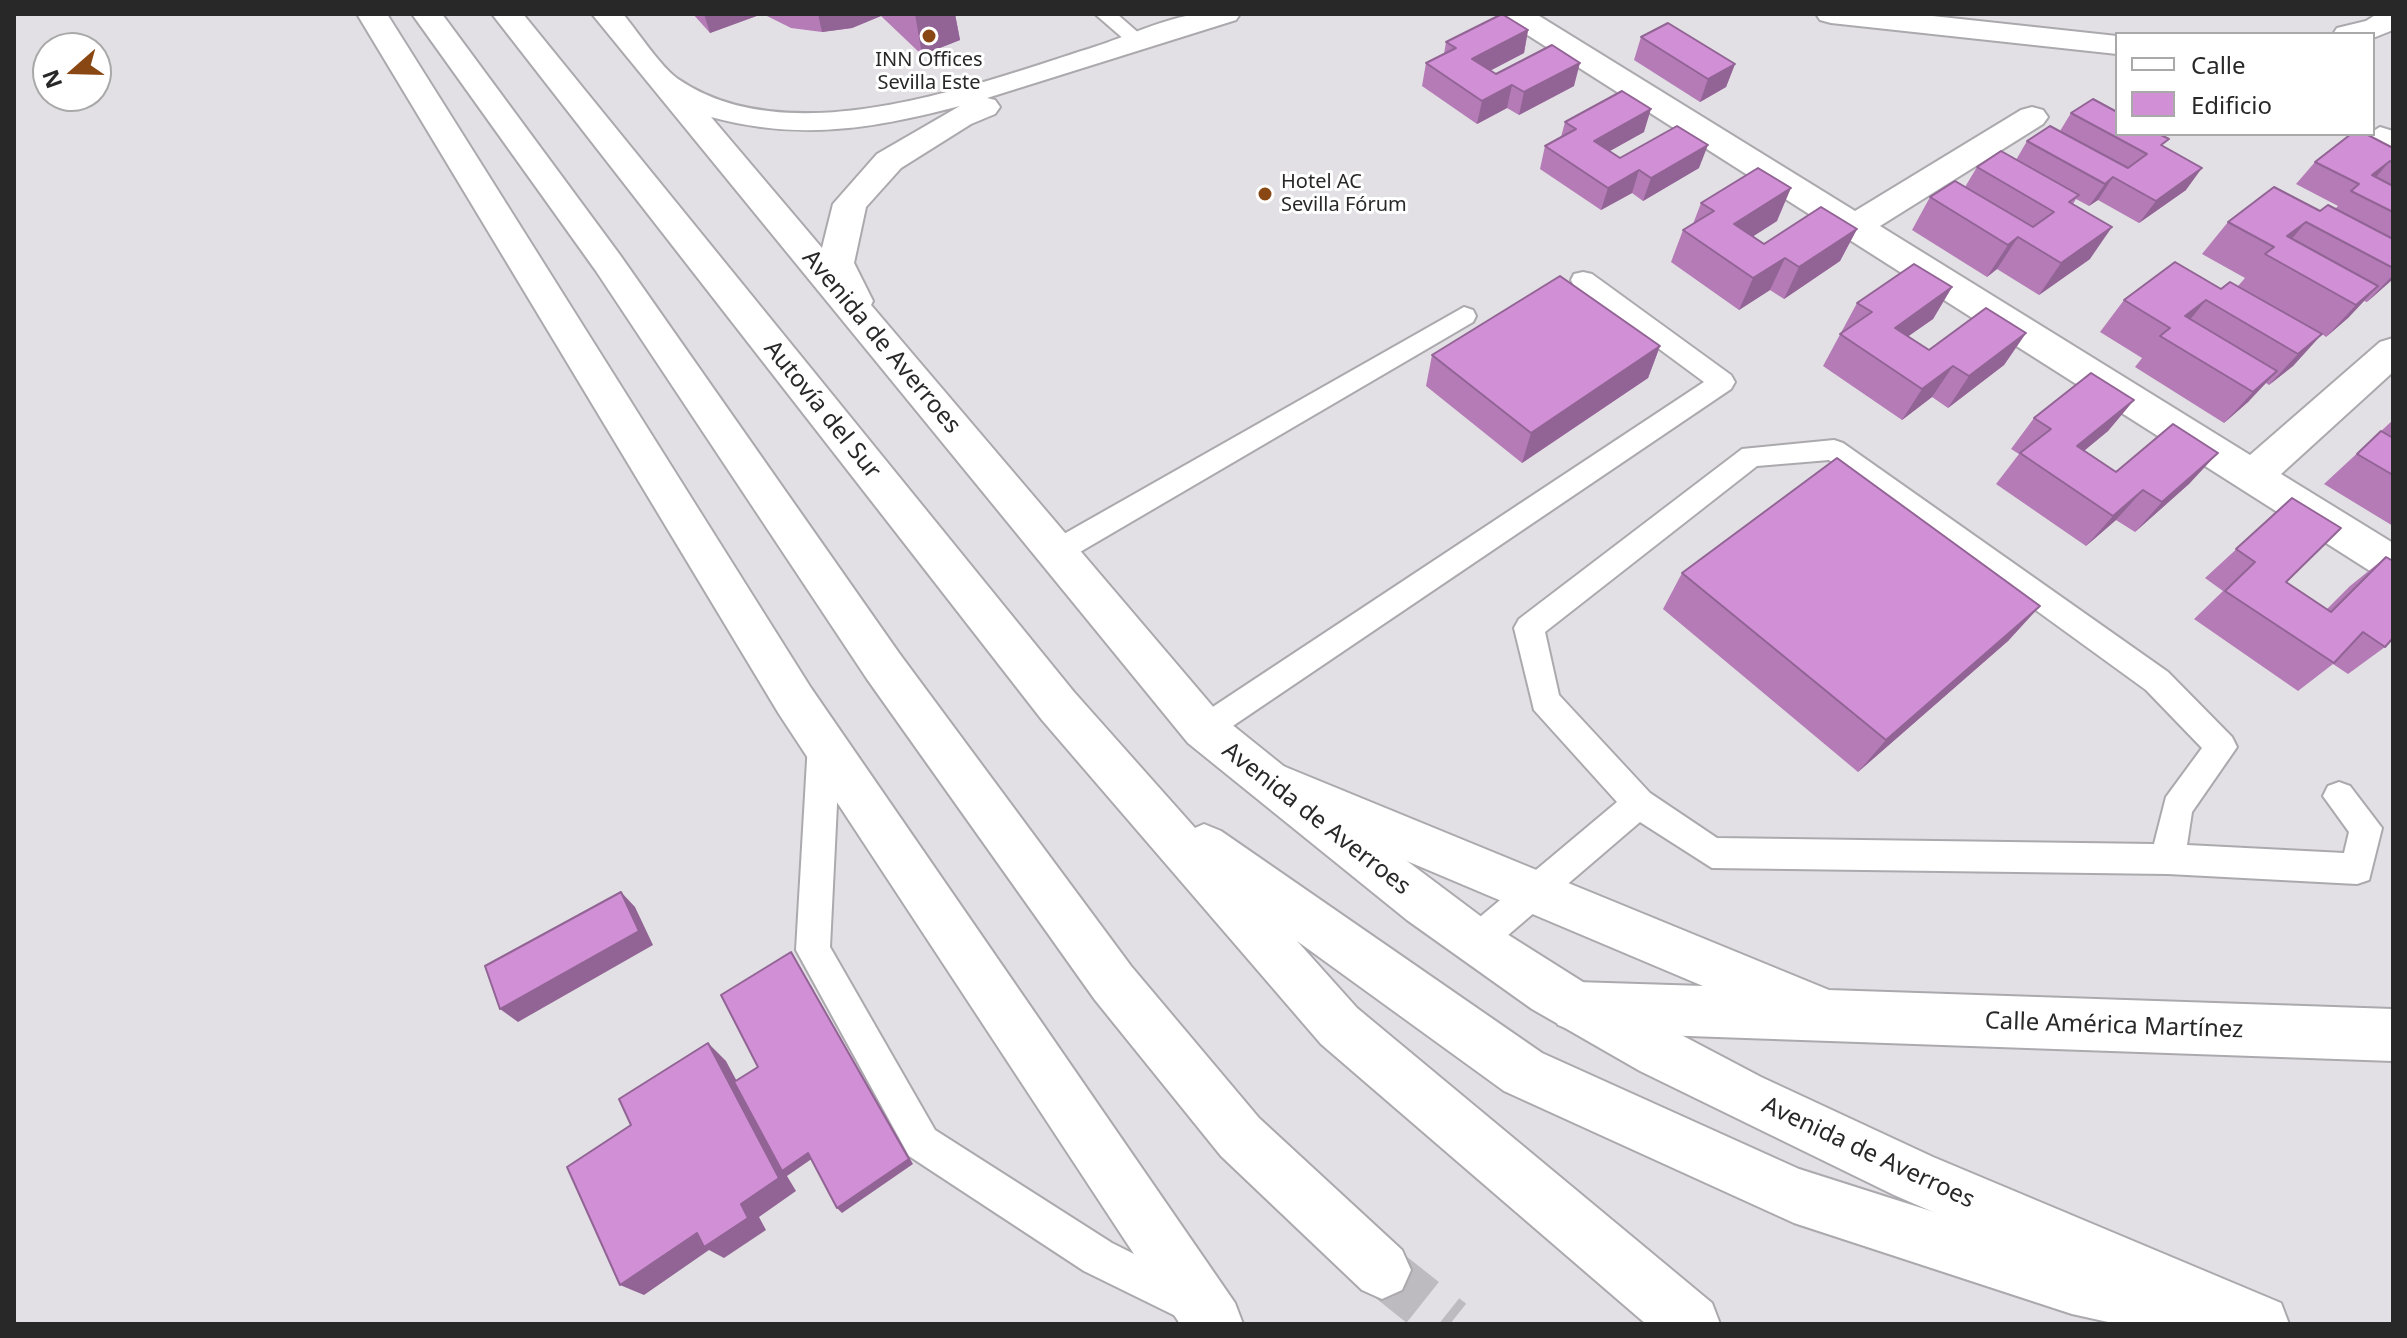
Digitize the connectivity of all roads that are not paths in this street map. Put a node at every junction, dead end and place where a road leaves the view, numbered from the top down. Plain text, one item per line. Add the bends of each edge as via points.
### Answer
1 (372, 14) edge
2 (427, 14) edge
3 (507, 14) edge
4 (607, 14) edge
5 (1105, 14) edge
6 (1225, 14) edge
7 (1831, 14) edge
8 (2393, 17) edge
9 (1533, 20) edge
10 (2357, 32) edge
11 (1140, 43) junction
12 (2115, 45) edge
13 (1094, 58) junction
14 (663, 82) junction
15 (2032, 117) dead end
16 (1854, 227) junction
17 (1583, 280) dead end
18 (1464, 316) dead end
19 (866, 325) junction
20 (2393, 351) edge
21 (2253, 476) junction
22 (1058, 551) junction
23 (2393, 564) edge
24 (1204, 729) junction
25 (824, 743) junction
26 (1258, 777) junction
27 (2339, 796) dead end
28 (1143, 803) junction
29 (1639, 803) junction
30 (2168, 859) junction
31 (1535, 890) junction
32 (1474, 943) junction
33 (1576, 1007) junction
34 (1834, 1017) junction
35 (2393, 1035) edge
36 (1382, 1270) tunnel mouth
37 (1210, 1317) edge
38 (1691, 1324) edge
39 (2244, 1324) edge
40 (2260, 1324) edge

1 - 25 main road
2 - 36 main road via 608,263 883,666 1113,983 1240,1137
3 - 28 main road, Autovía del Sur via 1058,706
4 - 14 main road, Avenida de Averroes
5 - 11 lane
6 - 11 main road
7 - 12 main road
8 - 10 main road
9 - 16 main road
11 - 13 main road
13 - 14 main road via 937,102 863,118 812,122 716,109
13 - 19 main road via 960,117 889,161 850,204 836,263
14 - 19 main road, Avenida de Averroes
15 - 16 main road
16 - 21 main road
17 - 24 lane via 1722,382
18 - 22 lane
19 - 22 main road, Avenida de Averroes
20 - 21 main road
21 - 23 main road
22 - 24 main road, Avenida de Averroes
24 - 26 main road, Avenida de Averroes
25 - 37 main road
25 - 37 lane via 813,950 922,1143 1098,1257
26 - 31 main road
26 - 32 main road, Avenida de Averroes
27 - 30 lane via 2366,828 2357,869
28 - 38 main road via 1339,1026
28 - 39 main road via 1523,1072 1794,1195 2072,1285
29 - 30 lane via 1712,853
29 - 30 lane via 1545,701 1529,628 1751,456 1834,450 2157,681 2221,747 2177,807
29 - 31 lane
31 - 32 lane
31 - 34 main road
32 - 33 main road, Avenida de Averroes
33 - 34 main road, Calle América Martínez
33 - 40 main road, Avenida de Averroes via 1737,1093 1951,1193
34 - 35 main road, Calle América Martínez

